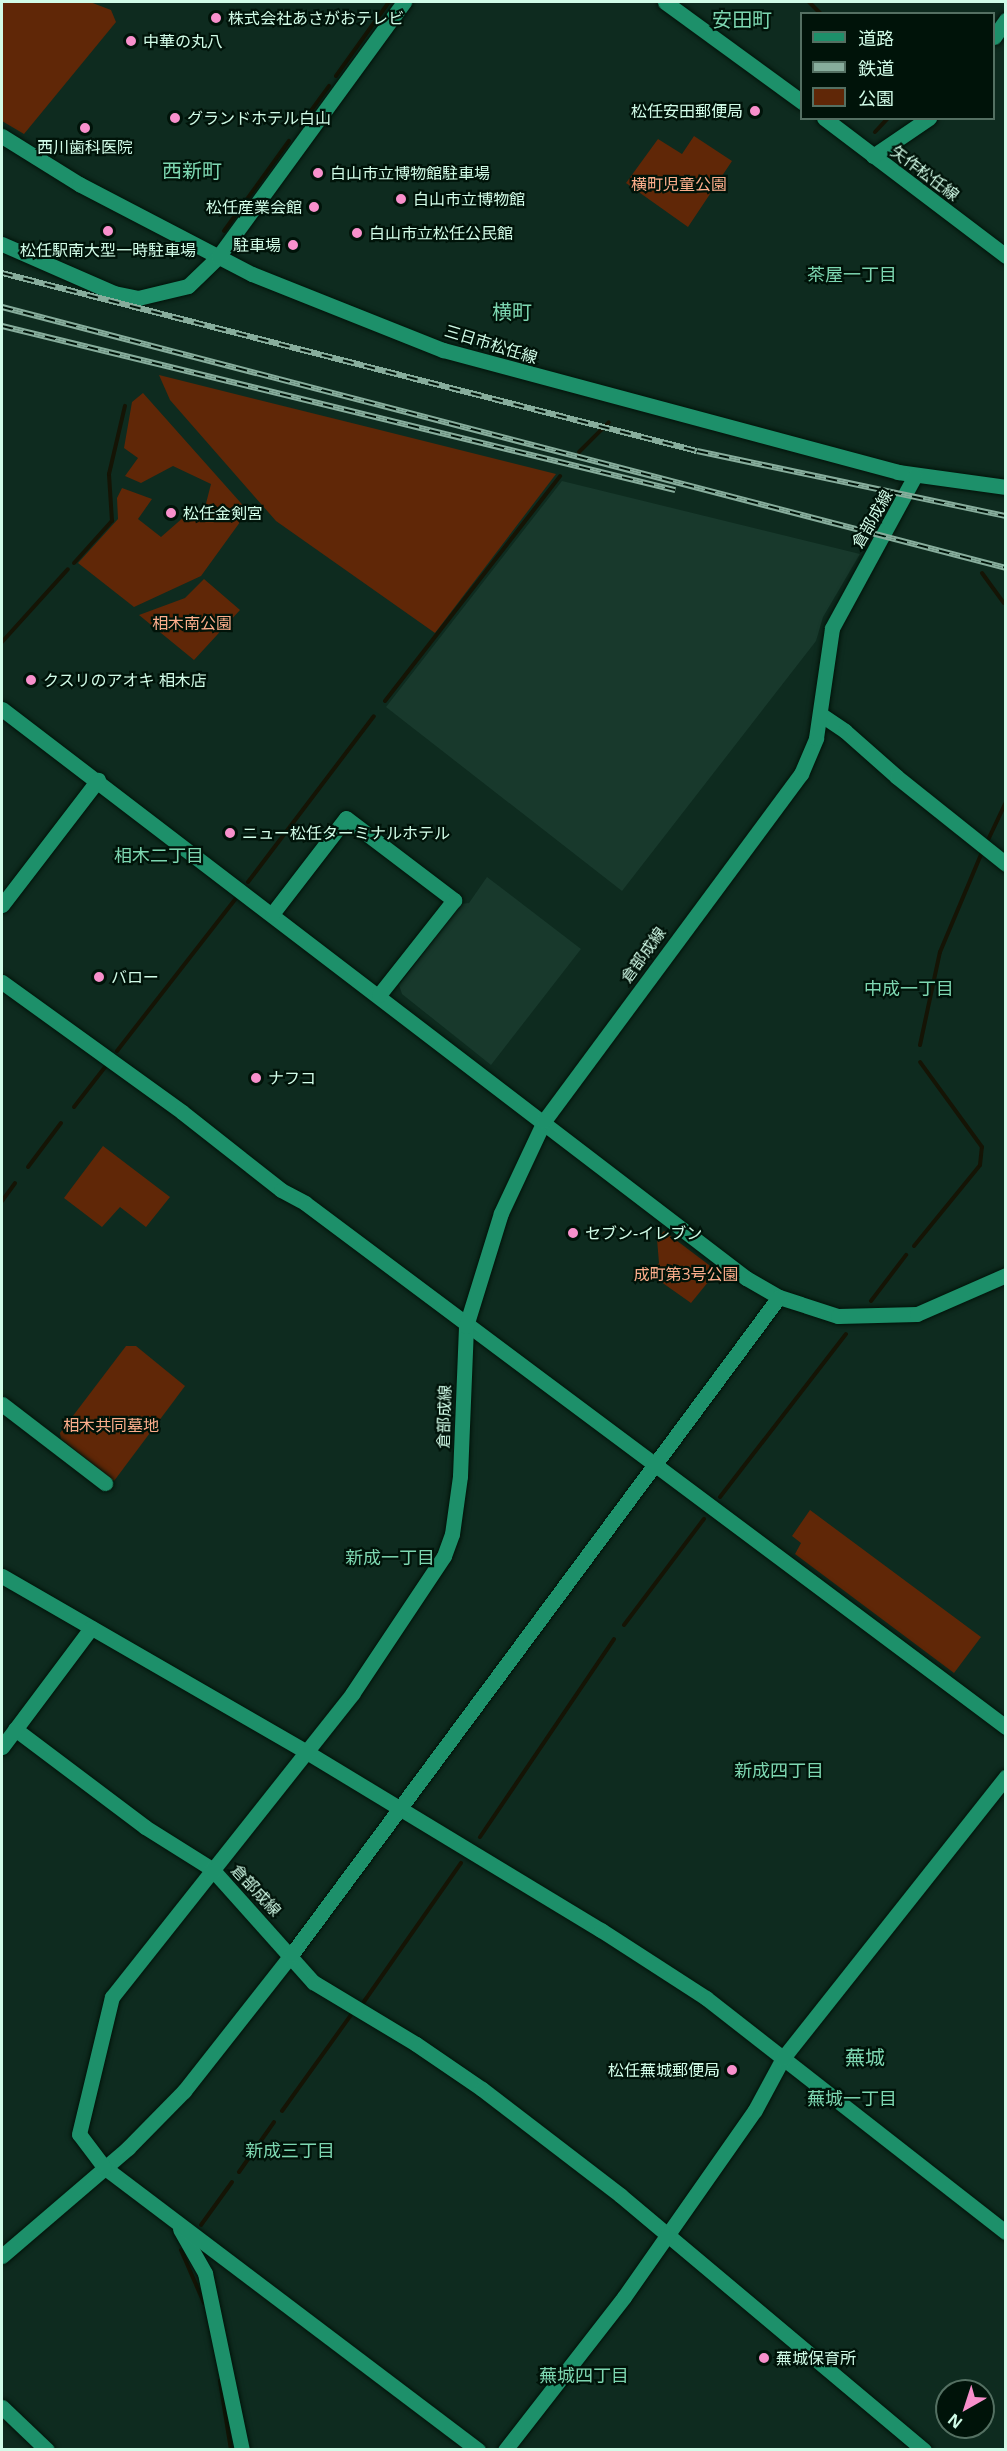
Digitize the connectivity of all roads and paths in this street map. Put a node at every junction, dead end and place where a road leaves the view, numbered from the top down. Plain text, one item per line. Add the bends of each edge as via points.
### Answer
1 (404, 2) edge
2 (665, 2) edge
3 (1005, 20) edge
4 (995, 34) edge
5 (800, 101) edge
6 (827, 120) edge
7 (926, 120) edge
8 (2, 136) edge
9 (873, 156) junction
10 (2, 244) edge
11 (1005, 255) edge
12 (218, 257) junction
13 (915, 476) junction
14 (1005, 487) edge
15 (2, 709) edge
16 (820, 714) junction
17 (98, 780) junction
18 (1005, 864) edge
19 (2, 905) edge
20 (272, 914) junction
21 (2, 982) edge
22 (379, 995) junction
23 (544, 1121) junction
24 (1005, 1275) edge
25 (778, 1298) junction
26 (466, 1326) junction
27 (2, 1404) edge
28 (654, 1465) junction
29 (105, 1483) dead end
30 (2, 1576) edge
31 (91, 1628) junction
32 (1005, 1727) edge
33 (15, 1730) junction
34 (2, 1747) edge
35 (305, 1752) junction
36 (1005, 1777) edge
37 (397, 1809) junction
38 (212, 1869) junction
39 (291, 1955) junction
40 (783, 2058) junction
41 (105, 2167) junction
42 (173, 2219) junction
43 (1005, 2232) edge
44 (667, 2236) junction
45 (2, 2256) edge
46 (2, 2407) edge
47 (47, 2450) edge
48 (242, 2450) edge
49 (478, 2450) edge
50 (505, 2450) edge
51 (924, 2450) edge

1 - 12 street
2 - 5 street
3 - 4 street
6 - 9 street, 矢作松任線
7 - 9 street
8 - 12 street, 三日市松任線 via 79,184
9 - 11 street, 矢作松任線
10 - 12 street via 74,278 138,298 188,286
12 - 13 street, 三日市松任線 via 296,293 443,350
13 - 14 street, 三日市松任線
13 - 16 street, 倉部成線 via 832,628
15 - 17 street
16 - 18 street via 845,730
16 - 23 street, 倉部成線 via 816,738 801,774
17 - 19 street
17 - 20 street
20 - 22 street
20 - 22 street via 346,818 454,900
21 - 26 street via 57,1023 66,1025 97,1054 103,1054 182,1112
22 - 23 street
23 - 25 street via 746,1278
23 - 26 street, 倉部成線 via 501,1214
24 - 25 street via 917,1314 838,1316
25 - 28 street
26 - 28 street
26 - 35 street, 倉部成線 via 460,1476 452,1534 444,1556 352,1694
27 - 29 street
28 - 32 street
28 - 37 street
30 - 31 street
31 - 33 street
31 - 35 street
33 - 34 street
33 - 38 street via 145,1827
35 - 37 street
35 - 38 street, 倉部成線
36 - 40 street
37 - 39 street
37 - 40 street via 601,1930 706,1998
38 - 39 street, 倉部成線
38 - 41 street via 112,1997 79,2134
39 - 41 street via 184,2091
39 - 44 street, 倉部成線 via 313,1982 482,2089
40 - 43 street
40 - 44 street via 755,2110
41 - 42 street
41 - 45 street
42 - 48 street via 205,2273
42 - 49 street
44 - 50 street
44 - 51 street, 倉部成線
46 - 47 street

